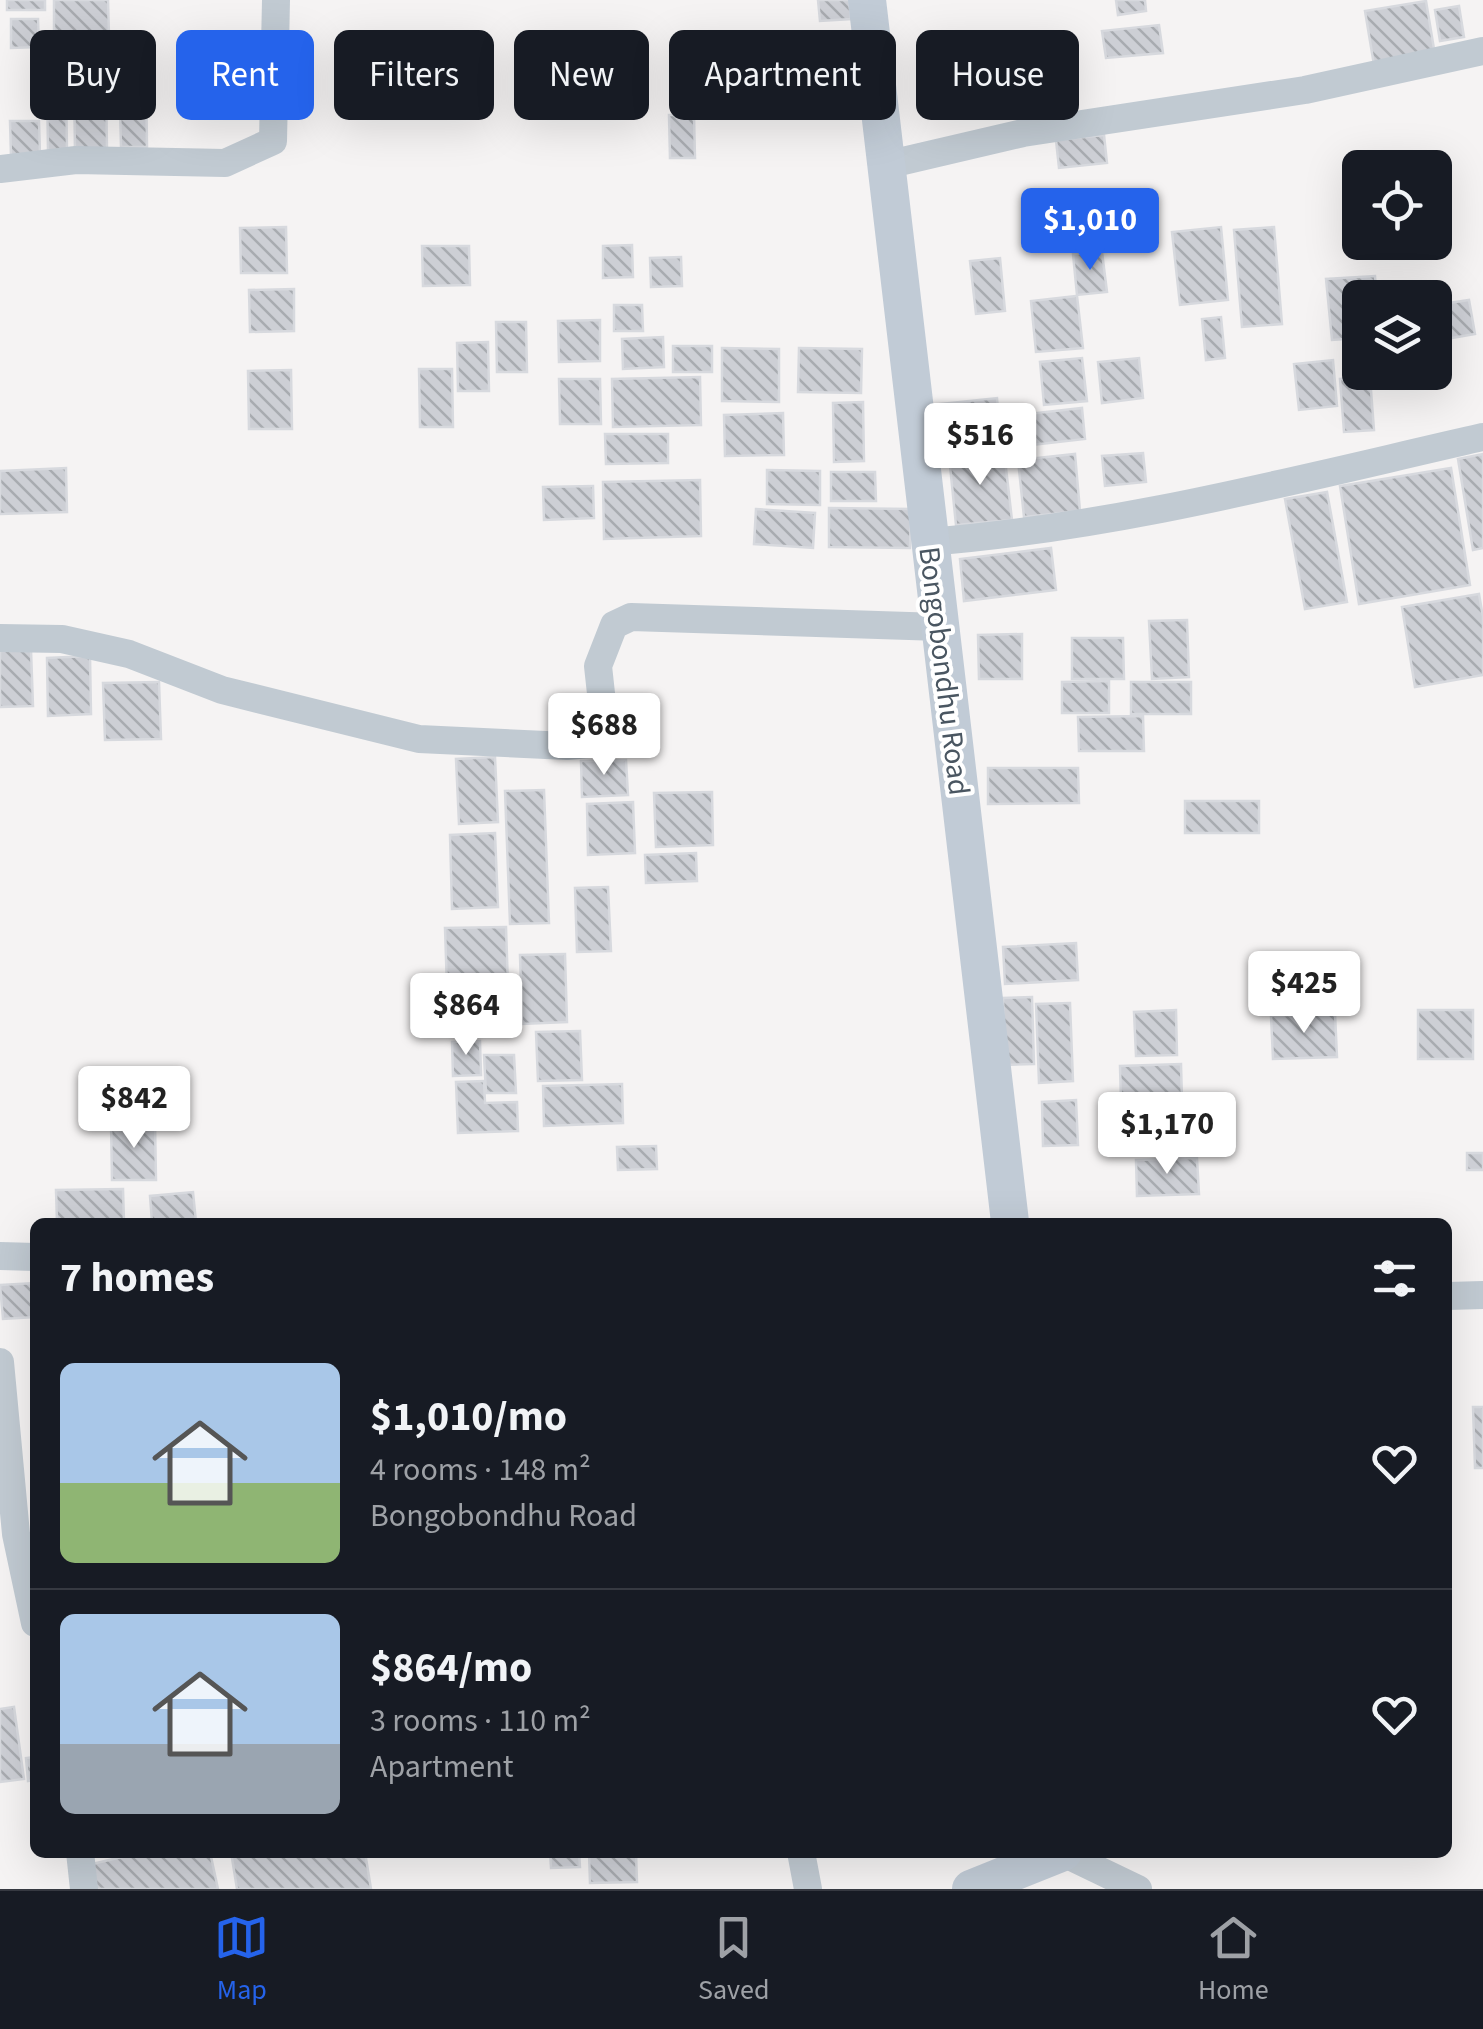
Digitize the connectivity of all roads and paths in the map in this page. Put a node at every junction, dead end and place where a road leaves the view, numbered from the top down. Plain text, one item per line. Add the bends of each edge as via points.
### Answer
1 (276, 0) edge
2 (867, 0) edge
3 (1483, 51) edge
4 (886, 166) junction
5 (0, 170) edge
6 (1483, 437) edge
7 (928, 542) junction
8 (940, 627) junction
9 (0, 638) edge
10 (1010, 1218) edge
11 (0, 1256) edge
12 (30, 1257) edge
13 (1483, 1295) edge
14 (1452, 1296) edge
15 (0, 1362) edge
16 (30, 1600) edge
17 (81, 1858) edge
18 (802, 1858) edge
19 (1050, 1858) edge
20 (1073, 1858) edge
21 (84, 1889) edge
22 (808, 1889) edge
23 (972, 1889) edge
24 (1138, 1889) edge

1 - 5 street via 272,141 225,163 76,160
2 - 4 street, Bongobondhu Road
3 - 4 street via 1305,90 1023,133
4 - 7 street, Bongobondhu Road
6 - 7 street via 1152,512 1056,530
7 - 8 street, Bongobondhu Road
8 - 9 street via 631,617 614,624 598,666 601,743 568,746 419,738 222,690 129,654 62,639
8 - 10 street, Bongobondhu Road
11 - 12 street
13 - 14 street
15 - 16 street via 16,1534
17 - 21 street
18 - 22 street
19 - 23 street
20 - 24 street

